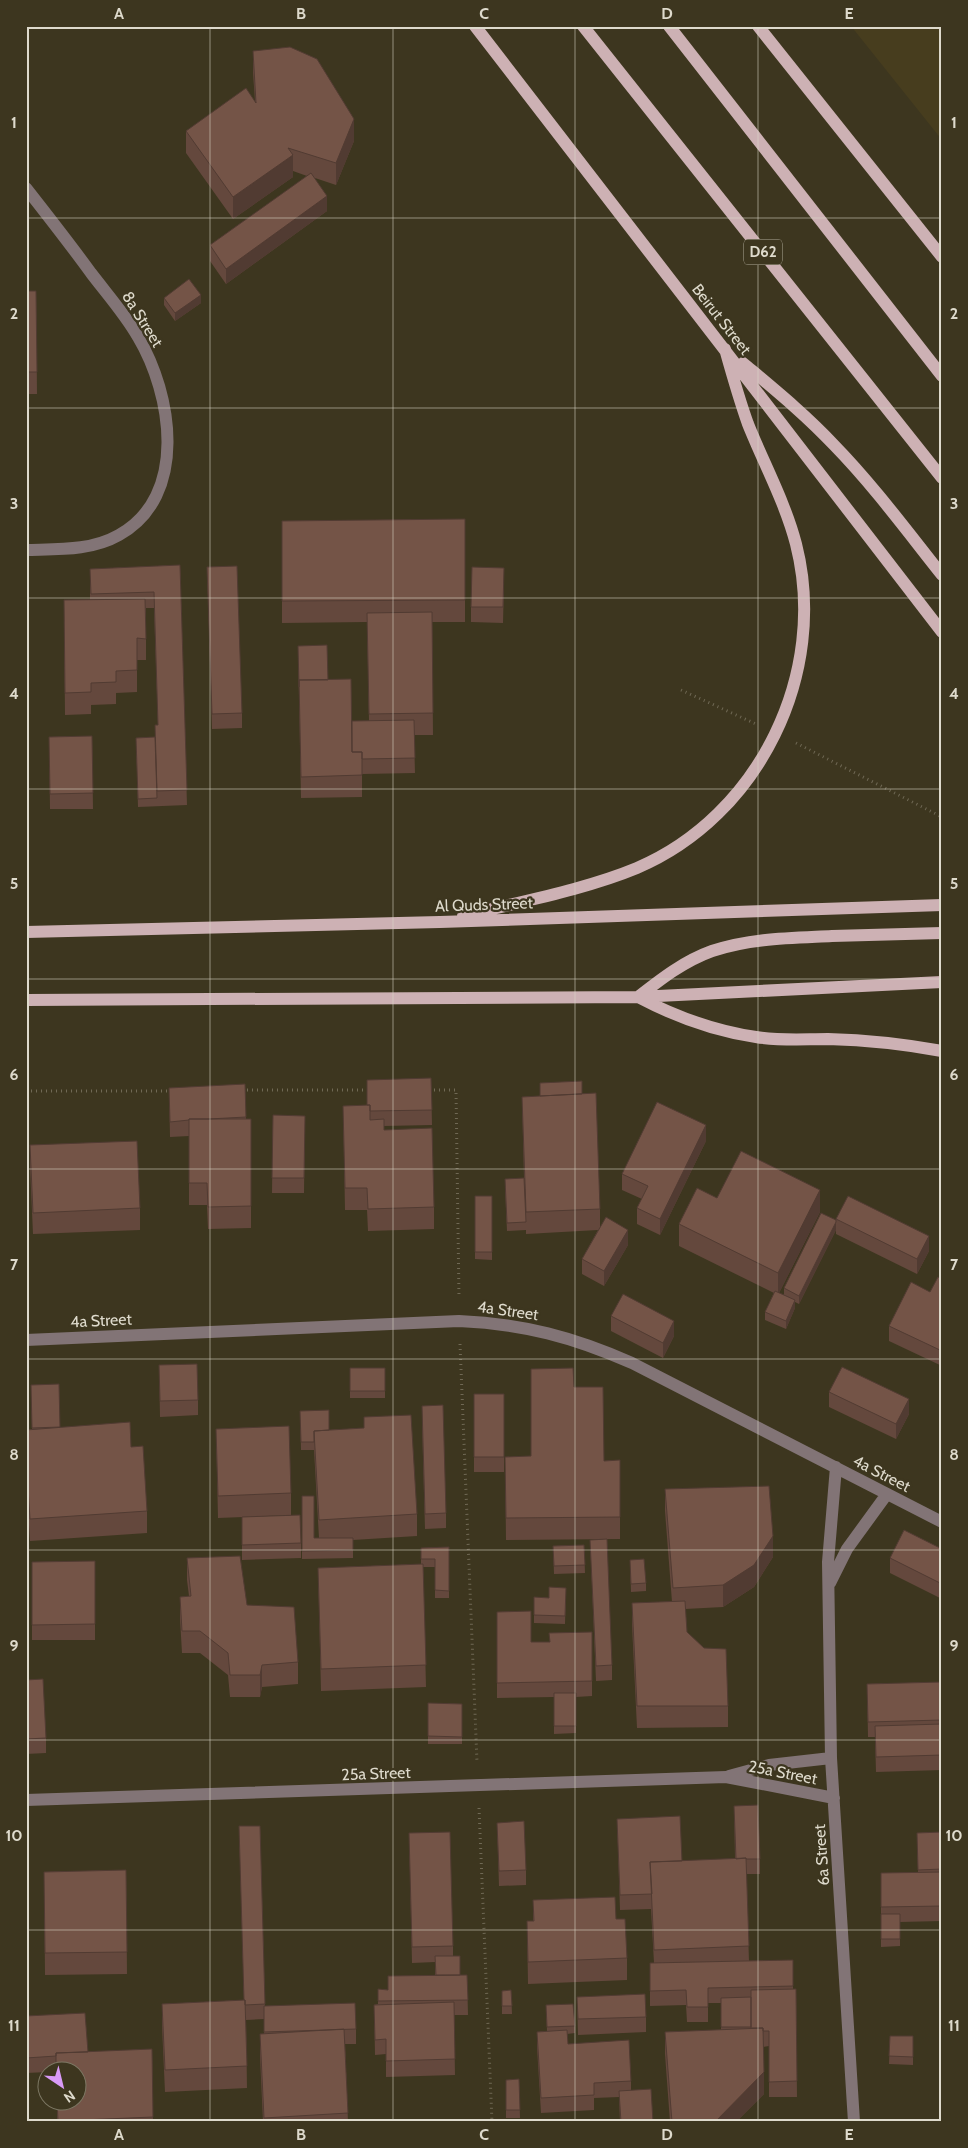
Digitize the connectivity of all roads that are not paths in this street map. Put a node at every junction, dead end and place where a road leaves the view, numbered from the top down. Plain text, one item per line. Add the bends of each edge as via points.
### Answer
1 (475, 26) edge
2 (583, 26) edge
3 (669, 26) edge
4 (758, 26) edge
5 (26, 188) edge
6 (942, 256) edge
7 (725, 349) junction
8 (942, 376) edge
9 (942, 478) edge
10 (26, 550) edge
11 (942, 575) edge
12 (942, 632) edge
13 (942, 905) edge
14 (440, 922) junction
15 (26, 932) edge
16 (942, 933) edge
17 (942, 982) edge
18 (638, 997) junction
19 (26, 1000) edge
20 (942, 1050) edge
21 (26, 1340) edge
22 (836, 1467) junction
23 (887, 1494) junction
24 (942, 1522) edge
25 (829, 1585) junction
26 (831, 1758) junction
27 (726, 1777) junction
28 (834, 1798) junction
29 (26, 1800) edge
30 (854, 2122) edge

1 - 7 main road, Beirut Street
2 - 9 main road, D62
3 - 8 main road
4 - 6 main road
5 - 10 street, 8a Street via 138,337 153,366 168,425 167,458 158,491 142,516 120,535 92,546
7 - 11 main road via 781,394 834,445
7 - 12 main road, Beirut Street
7 - 14 main road via 748,422 796,545 802,580 801,654 792,695 776,734 751,776 715,817 676,847 637,868 601,881
13 - 14 main road, Al Quds Street
14 - 15 main road, Al Quds Street
16 - 18 main road via 767,938 738,943 684,964
17 - 18 main road
18 - 19 main road
18 - 20 main road via 695,1023 757,1038 870,1041
21 - 22 street, 4a Street via 459,1321 520,1327 596,1347
22 - 23 street, 4a Street
22 - 25 street, 6a Street via 829,1541
23 - 24 street, 4a Street
23 - 25 street, 6a Street via 848,1549
25 - 26 street, 6a Street
26 - 27 street, 25a Street via 769,1765
26 - 28 street, 6a Street
27 - 28 street, 25a Street
27 - 29 street, 25a Street
28 - 30 street, 6a Street

